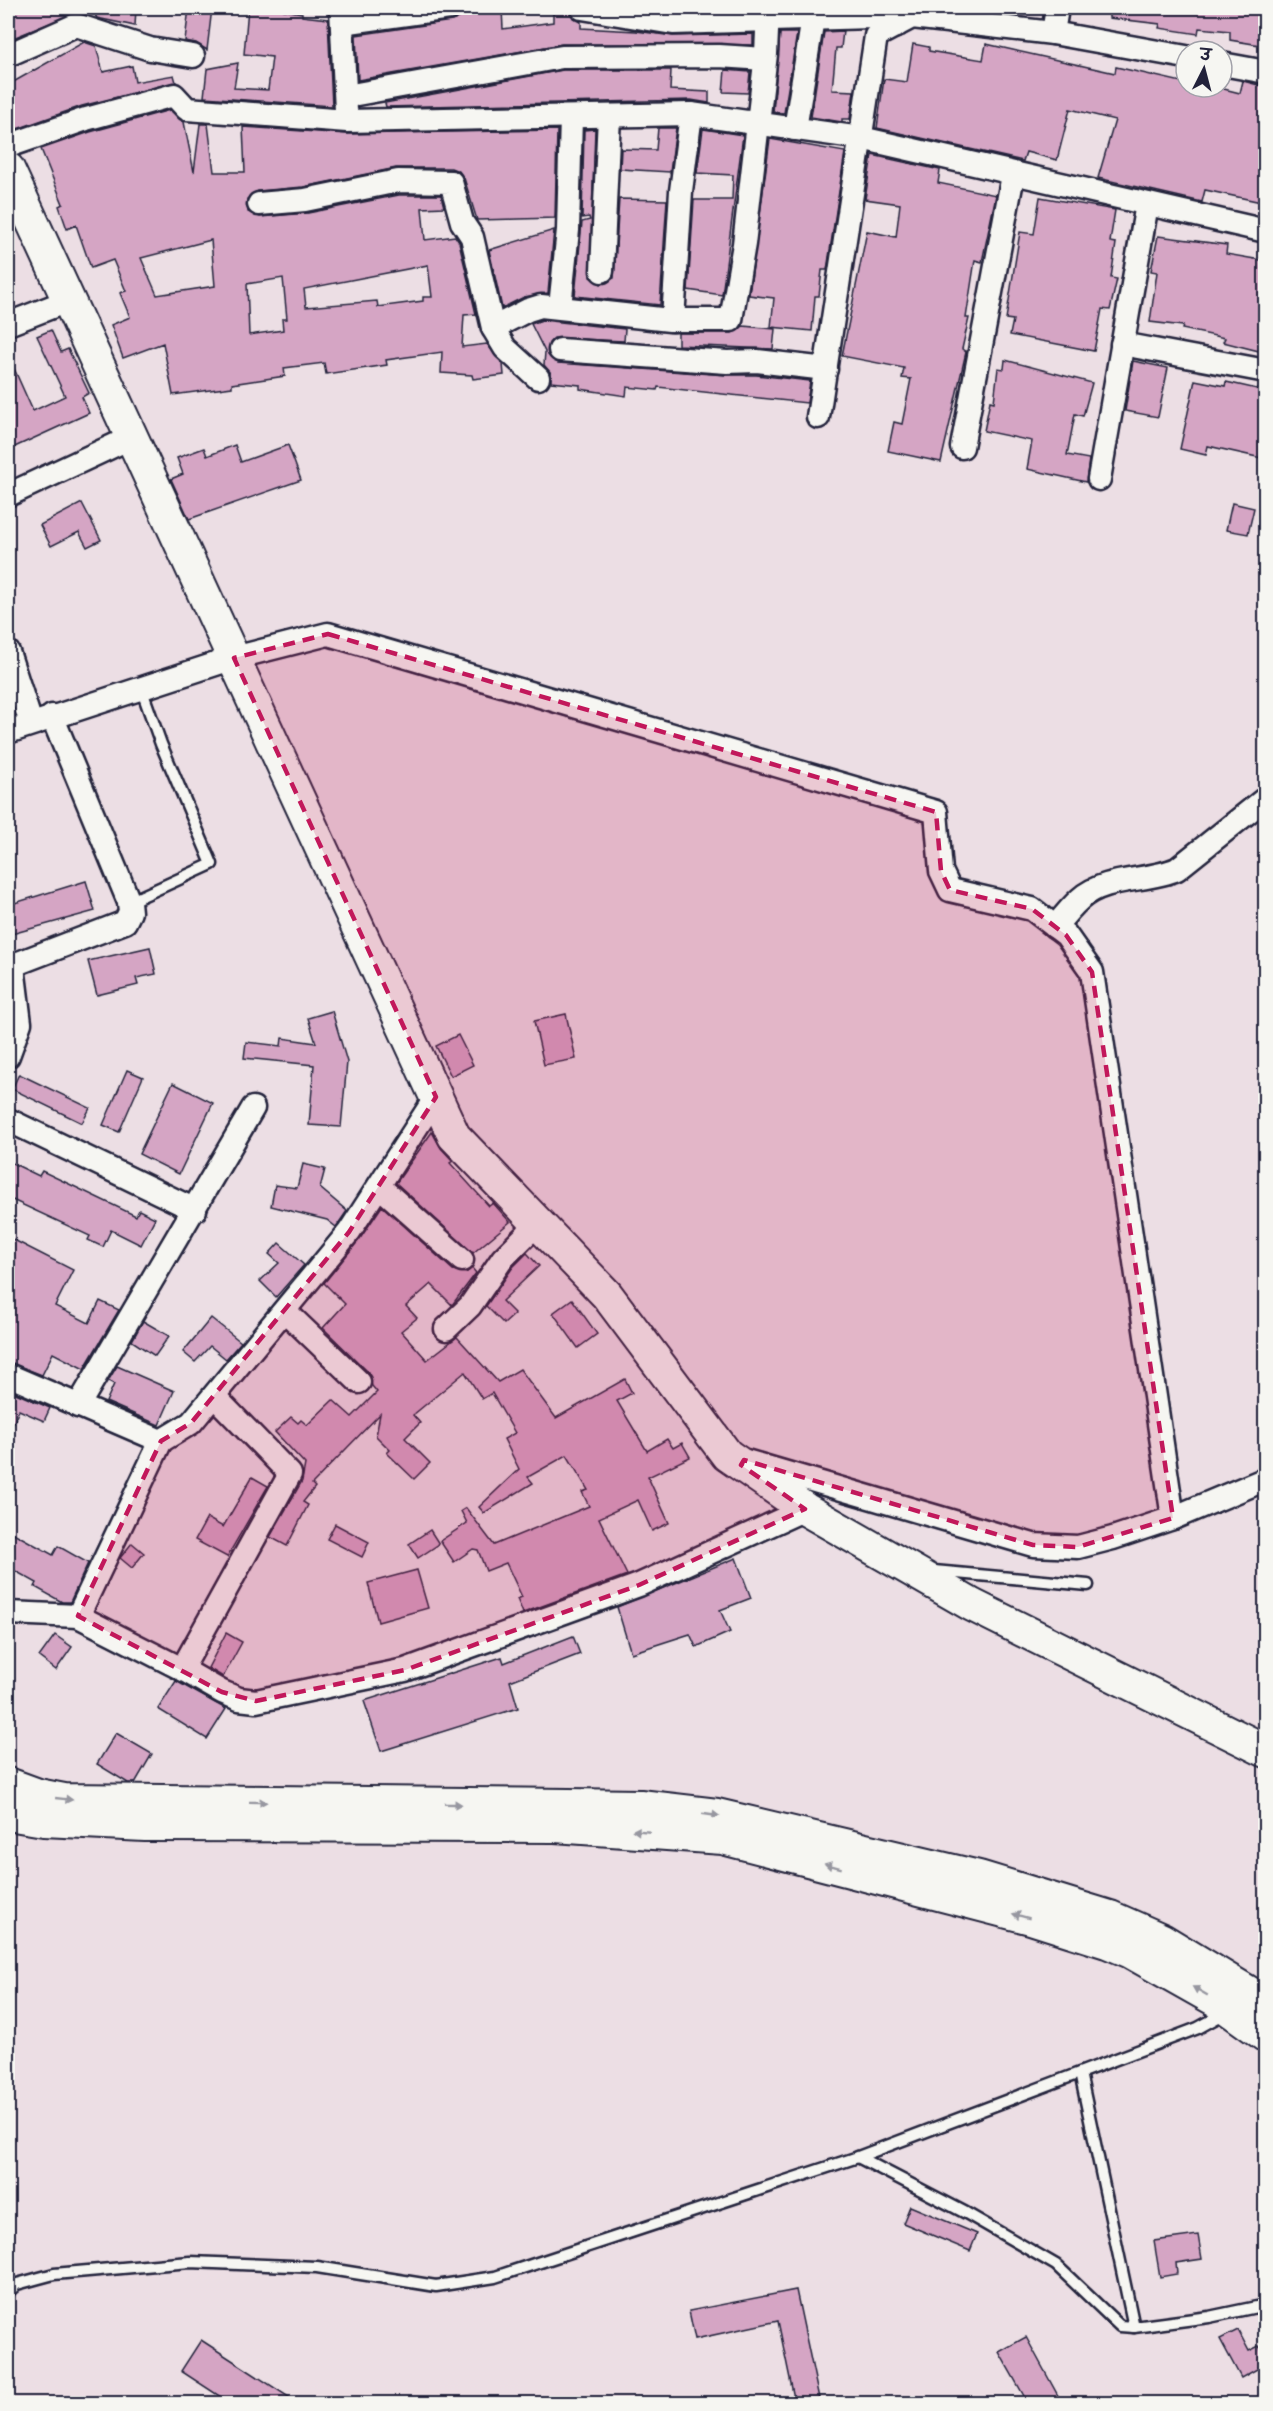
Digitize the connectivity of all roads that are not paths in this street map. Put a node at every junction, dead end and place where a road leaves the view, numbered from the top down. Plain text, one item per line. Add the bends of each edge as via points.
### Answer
1 (450, 8) edge
2 (582, 8) edge
3 (1057, 8) edge
4 (629, 12) edge
5 (768, 14) edge
6 (341, 15) edge
7 (813, 18) junction
8 (896, 26) junction
9 (1053, 33) junction
10 (8, 55) edge
11 (1174, 55) edge
12 (193, 56) dead end
13 (765, 59) junction
14 (1234, 66) edge
15 (1266, 72) edge
16 (346, 96) junction
17 (691, 114) junction
18 (609, 116) junction
19 (571, 117) junction
20 (347, 121) junction
21 (756, 123) junction
22 (795, 129) junction
23 (861, 138) junction
24 (8, 147) edge
25 (8, 169) edge
26 (1013, 175) junction
27 (259, 204) dead end
28 (1147, 204) junction
29 (1266, 231) edge
30 (602, 271) dead end
31 (67, 301) junction
32 (560, 307) junction
33 (673, 320) junction
34 (8, 324) edge
35 (493, 328) junction
36 (1122, 344) junction
37 (560, 350) dead end
38 (1264, 365) edge
39 (826, 369) junction
40 (538, 378) dead end
41 (818, 417) dead end
42 (130, 438) junction
43 (962, 447) dead end
44 (1099, 479) dead end
45 (8, 495) edge
46 (8, 652) edge
47 (234, 658) junction
48 (141, 687) junction
49 (42, 719) junction
50 (8, 732) edge
51 (1266, 798) edge
52 (129, 902) junction
53 (1055, 927) junction
54 (10, 966) edge
55 (8, 1056) edge
56 (436, 1097) junction
57 (253, 1108) dead end
58 (8, 1120) edge
59 (379, 1186) junction
60 (195, 1210) junction
61 (538, 1223) junction
62 (462, 1260) dead end
63 (285, 1311) junction
64 (446, 1329) dead end
65 (8, 1375) edge
66 (358, 1382) dead end
67 (215, 1397) junction
68 (78, 1406) junction
69 (161, 1441) junction
70 (727, 1455) junction
71 (1266, 1479) edge
72 (806, 1509) junction
73 (1173, 1518) junction
74 (910, 1569) junction
75 (1088, 1585) dead end
76 (8, 1613) edge
77 (78, 1616) junction
78 (182, 1668) junction
79 (1266, 1750) edge
80 (8, 1784) edge
81 (8, 1814) edge
82 (1266, 2003) edge
83 (1230, 2010) junction
84 (1266, 2036) edge
85 (1080, 2073) junction
86 (858, 2157) junction
87 (12, 2283) edge
88 (8, 2292) edge
89 (1266, 2305) edge
90 (1134, 2327) junction

1 - 6 street
2 - 4 street
3 - 9 street
4 - 5 street via 673,23
5 - 7 street
5 - 13 street
6 - 16 street
7 - 8 street via 876,17
7 - 22 street
8 - 9 street via 912,17
8 - 23 street via 876,36
9 - 11 street
10 - 12 street via 76,25 150,49
13 - 16 street via 562,57
13 - 21 street
14 - 15 street
16 - 20 street
17 - 18 street
17 - 21 street
17 - 33 street via 681,191
18 - 19 street
18 - 30 street
19 - 20 street
19 - 32 street via 568,230
20 - 24 street via 187,109 174,95 86,119
21 - 22 street
21 - 33 street via 744,244 731,320
22 - 23 street
23 - 26 street
23 - 39 street
25 - 31 main road
26 - 28 street
26 - 43 street
27 - 35 street via 304,200 398,181 451,182 462,222 472,237
28 - 29 street
28 - 36 street
31 - 34 street
31 - 42 main road
32 - 33 street
32 - 35 street via 534,307
35 - 40 street via 505,348
36 - 38 street
36 - 44 street
37 - 39 street via 757,361
39 - 41 street
42 - 45 street
42 - 47 main road
46 - 49 street
47 - 48 street
47 - 53 street via 328,634 936,812 941,865 950,890 1032,909
47 - 56 main road
48 - 49 street
48 - 52 lane via 212,864
49 - 50 street
49 - 52 street
51 - 53 street via 1177,869 1101,886 1081,897
52 - 54 street via 125,922
53 - 73 street via 1066,935 1092,972
54 - 55 street via 20,1023
56 - 59 street
56 - 61 main road via 454,1136
57 - 60 street
58 - 60 street
59 - 62 street
59 - 63 street via 349,1232
60 - 68 street
61 - 64 street via 502,1258 470,1306
61 - 70 main road via 607,1295
63 - 66 street
63 - 67 street
65 - 68 street
67 - 69 street via 191,1423
67 - 78 street via 290,1474
68 - 69 street
69 - 77 street
70 - 72 main road
70 - 73 street via 1033,1545 1078,1547
71 - 73 street
72 - 74 main road
72 - 78 street via 639,1585 405,1670 256,1701 222,1692
74 - 75 lane
74 - 79 main road via 972,1605
76 - 77 street
77 - 78 street
80 -> 82 main road via 64,1800 640,1806 717,1815 979,1877 1110,1917 1162,1941
83 -> 81 main road via 1107,1942 1031,1918 723,1838 555,1826 145,1825 44,1820
83 - 84 main road
83 - 85 lane via 1198,2028
85 - 86 lane
85 - 90 lane
86 - 87 lane via 495,2277 436,2286 317,2267 190,2262 54,2274
86 - 90 lane via 1056,2265 1120,2326
87 - 88 lane
89 - 90 lane

